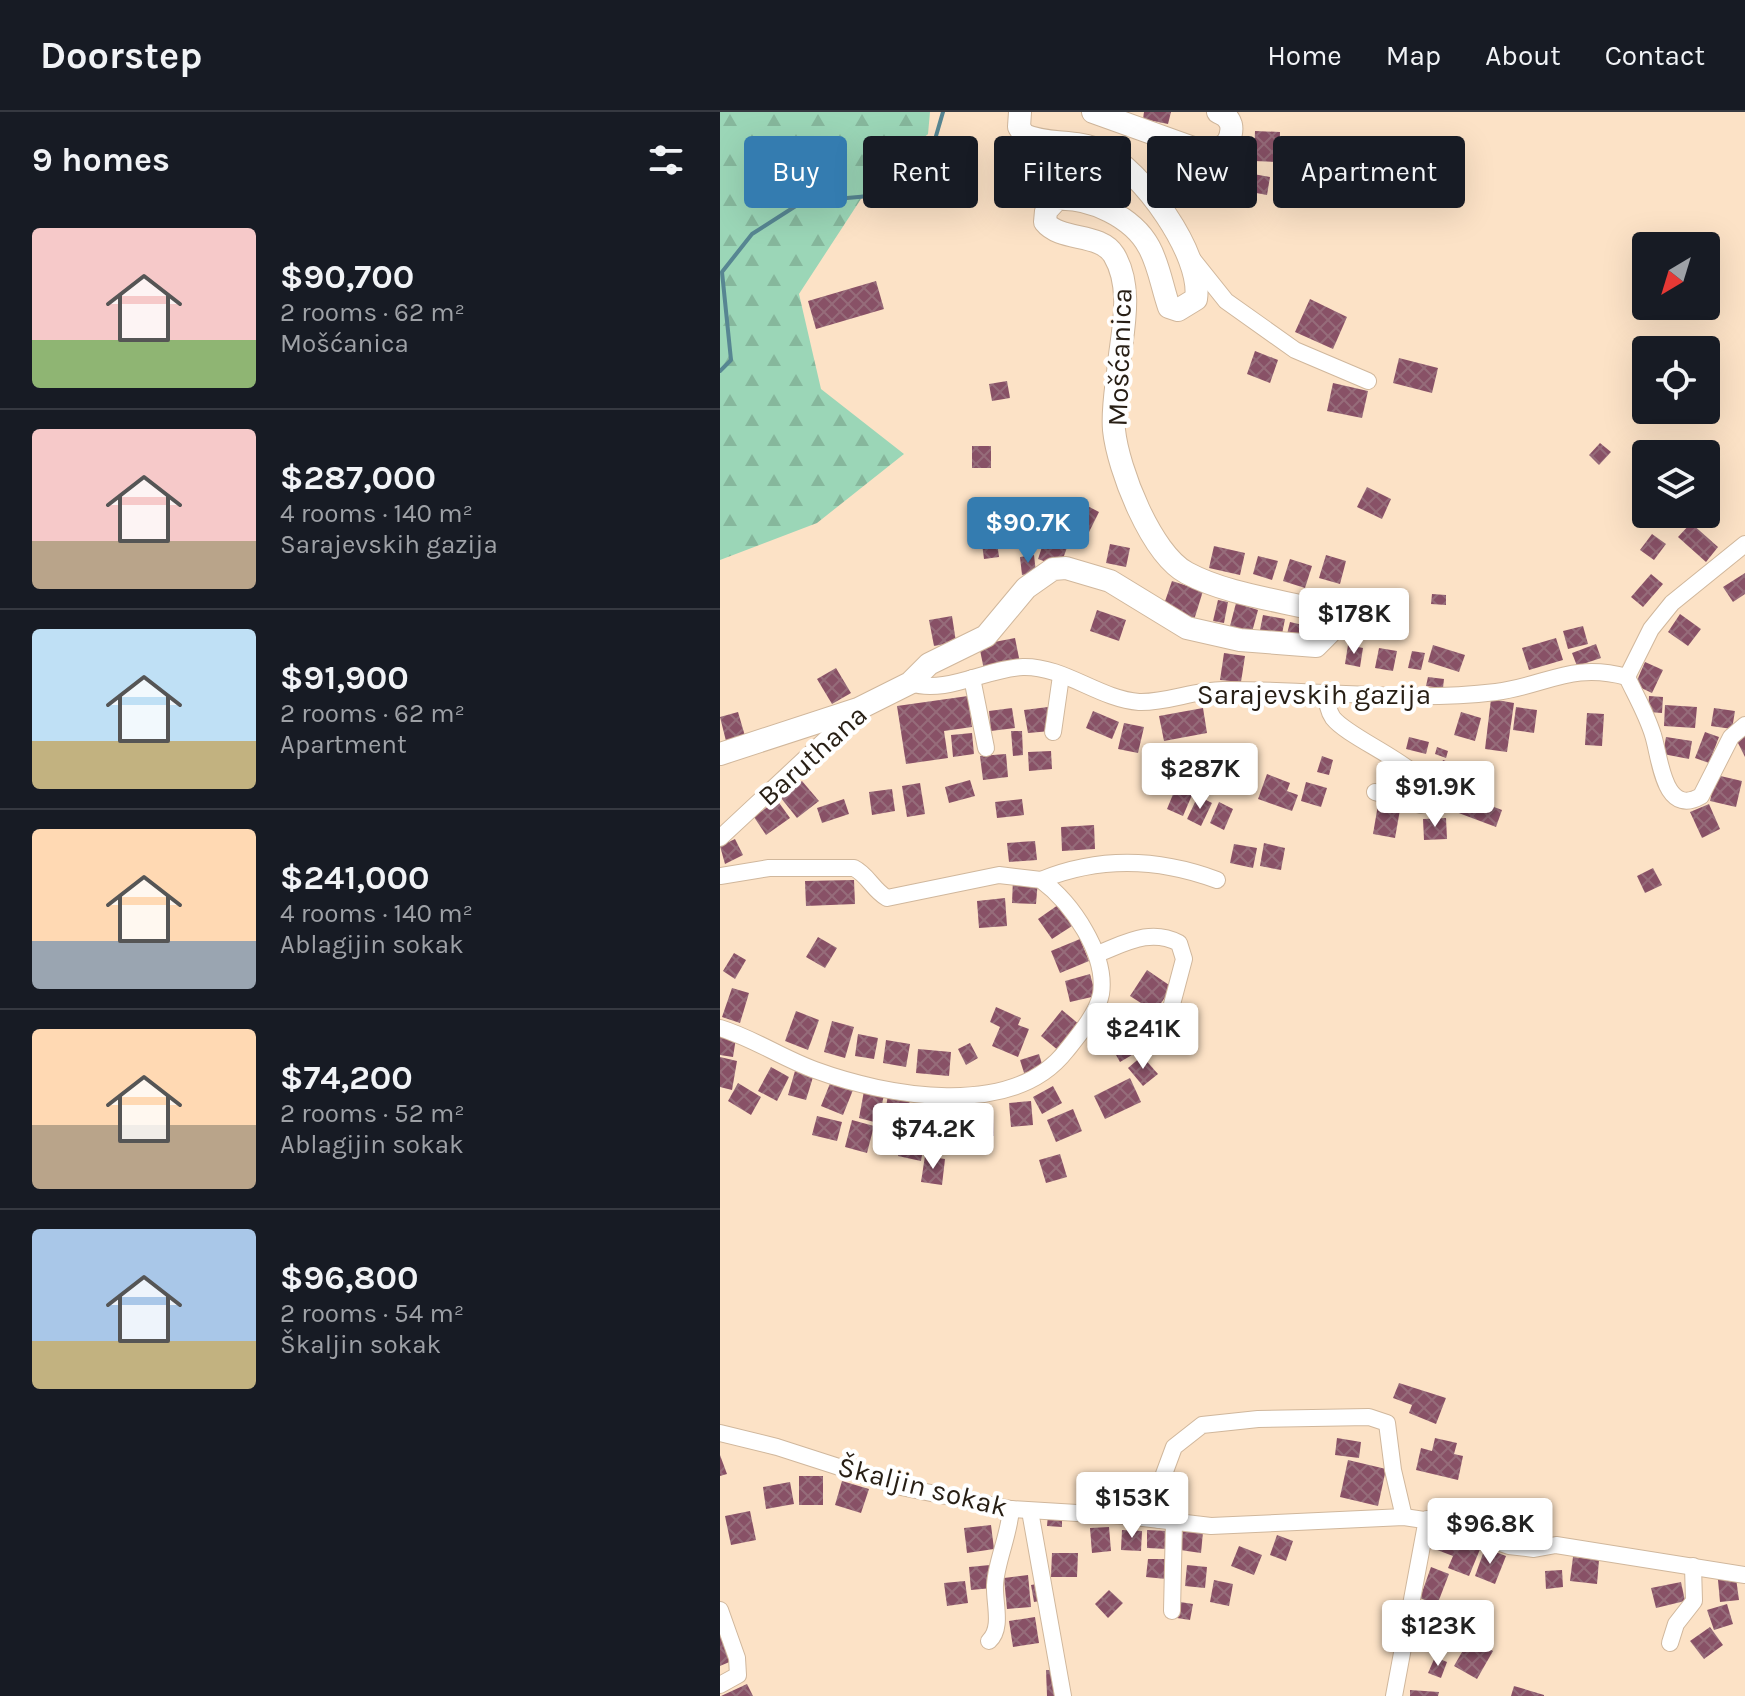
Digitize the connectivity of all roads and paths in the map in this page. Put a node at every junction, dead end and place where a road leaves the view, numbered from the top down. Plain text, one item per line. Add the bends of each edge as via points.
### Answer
1 (1020, 112) edge
2 (1093, 112) edge
3 (1218, 112) edge
4 (1190, 256) junction
5 (1368, 381) dead end
6 (1745, 544) edge
7 (1061, 676) junction
8 (1627, 677) junction
9 (972, 678) junction
10 (910, 683) junction
11 (1326, 694) junction
12 (858, 709) junction
13 (1745, 725) edge
14 (1053, 732) dead end
15 (986, 748) dead end
16 (720, 754) edge
17 (1375, 792) dead end
18 (720, 838) edge
19 (720, 876) edge
20 (1041, 880) junction
21 (1217, 880) dead end
22 (1097, 954) junction
23 (720, 1028) edge
24 (1162, 1042) dead end
25 (720, 1433) edge
26 (1011, 1509) junction
27 (1030, 1511) junction
28 (1404, 1517) junction
29 (1427, 1519) junction
30 (1166, 1521) junction
31 (1693, 1566) junction
32 (1745, 1575) edge
33 (720, 1610) edge
34 (1172, 1611) dead end
35 (989, 1641) dead end
36 (1670, 1643) dead end
37 (720, 1685) edge
38 (1063, 1696) edge
39 (1394, 1696) edge

1 - 4 main road, Mošćanica via 1024,135 1080,143 1123,165
2 - 3 main road via 1213,152 1228,142 1232,127
4 - 5 street, Mošćanica via 1226,301 1295,350
4 - 10 main road, Mošćanica via 1196,299 1178,310 1169,307 1148,244 1123,219 1072,198 1057,199 1046,211 1050,229 1111,250 1123,279 1126,307 1114,427 1118,454 1158,548 1171,563 1208,583 1322,611 1331,622 1325,640 1306,647 1187,628 1110,581 1053,569 1026,588 986,636 929,664
6 - 8 street via 1672,603 1651,629
7 - 9 street, Sarajevskih gazija via 1022,667
7 - 11 street, Sarajevskih gazija via 1136,702 1194,690
7 - 14 street
8 - 11 street, Sarajevskih gazija via 1587,670 1497,692
8 - 13 street via 1653,734 1660,775 1681,799 1701,796 1731,737
9 - 10 street, Sarajevskih gazija
9 - 15 street
10 - 12 main road, Baruthana
11 - 17 street via 1329,711 1340,724 1421,776 1431,794 1421,805
12 - 16 main road
12 - 18 street, Baruthana
19 - 20 street via 769,868 854,868 887,898 999,875
20 - 21 street via 1067,869 1118,861 1167,864
20 - 22 street
22 - 23 street via 1101,996 1057,1063 1026,1083 972,1095 932,1097 857,1084
22 - 24 street via 1145,936 1164,935 1179,943 1184,959
25 - 26 street, Škaljin sokak via 901,1487
26 - 27 street, Škaljin sokak
26 - 35 street via 995,1580 997,1627
27 - 30 street, Škaljin sokak
27 - 38 street
28 - 29 street, Škaljin sokak
28 - 30 street, Škaljin sokak via 1211,1526
28 - 30 street via 1387,1423 1369,1417 1202,1425 1174,1447 1164,1474
29 - 31 street, Škaljin sokak via 1509,1546 1556,1545
29 - 39 street
30 - 34 street
31 - 32 street, Škaljin sokak
31 - 36 street via 1694,1601 1676,1624
33 - 37 street via 738,1664 738,1675

